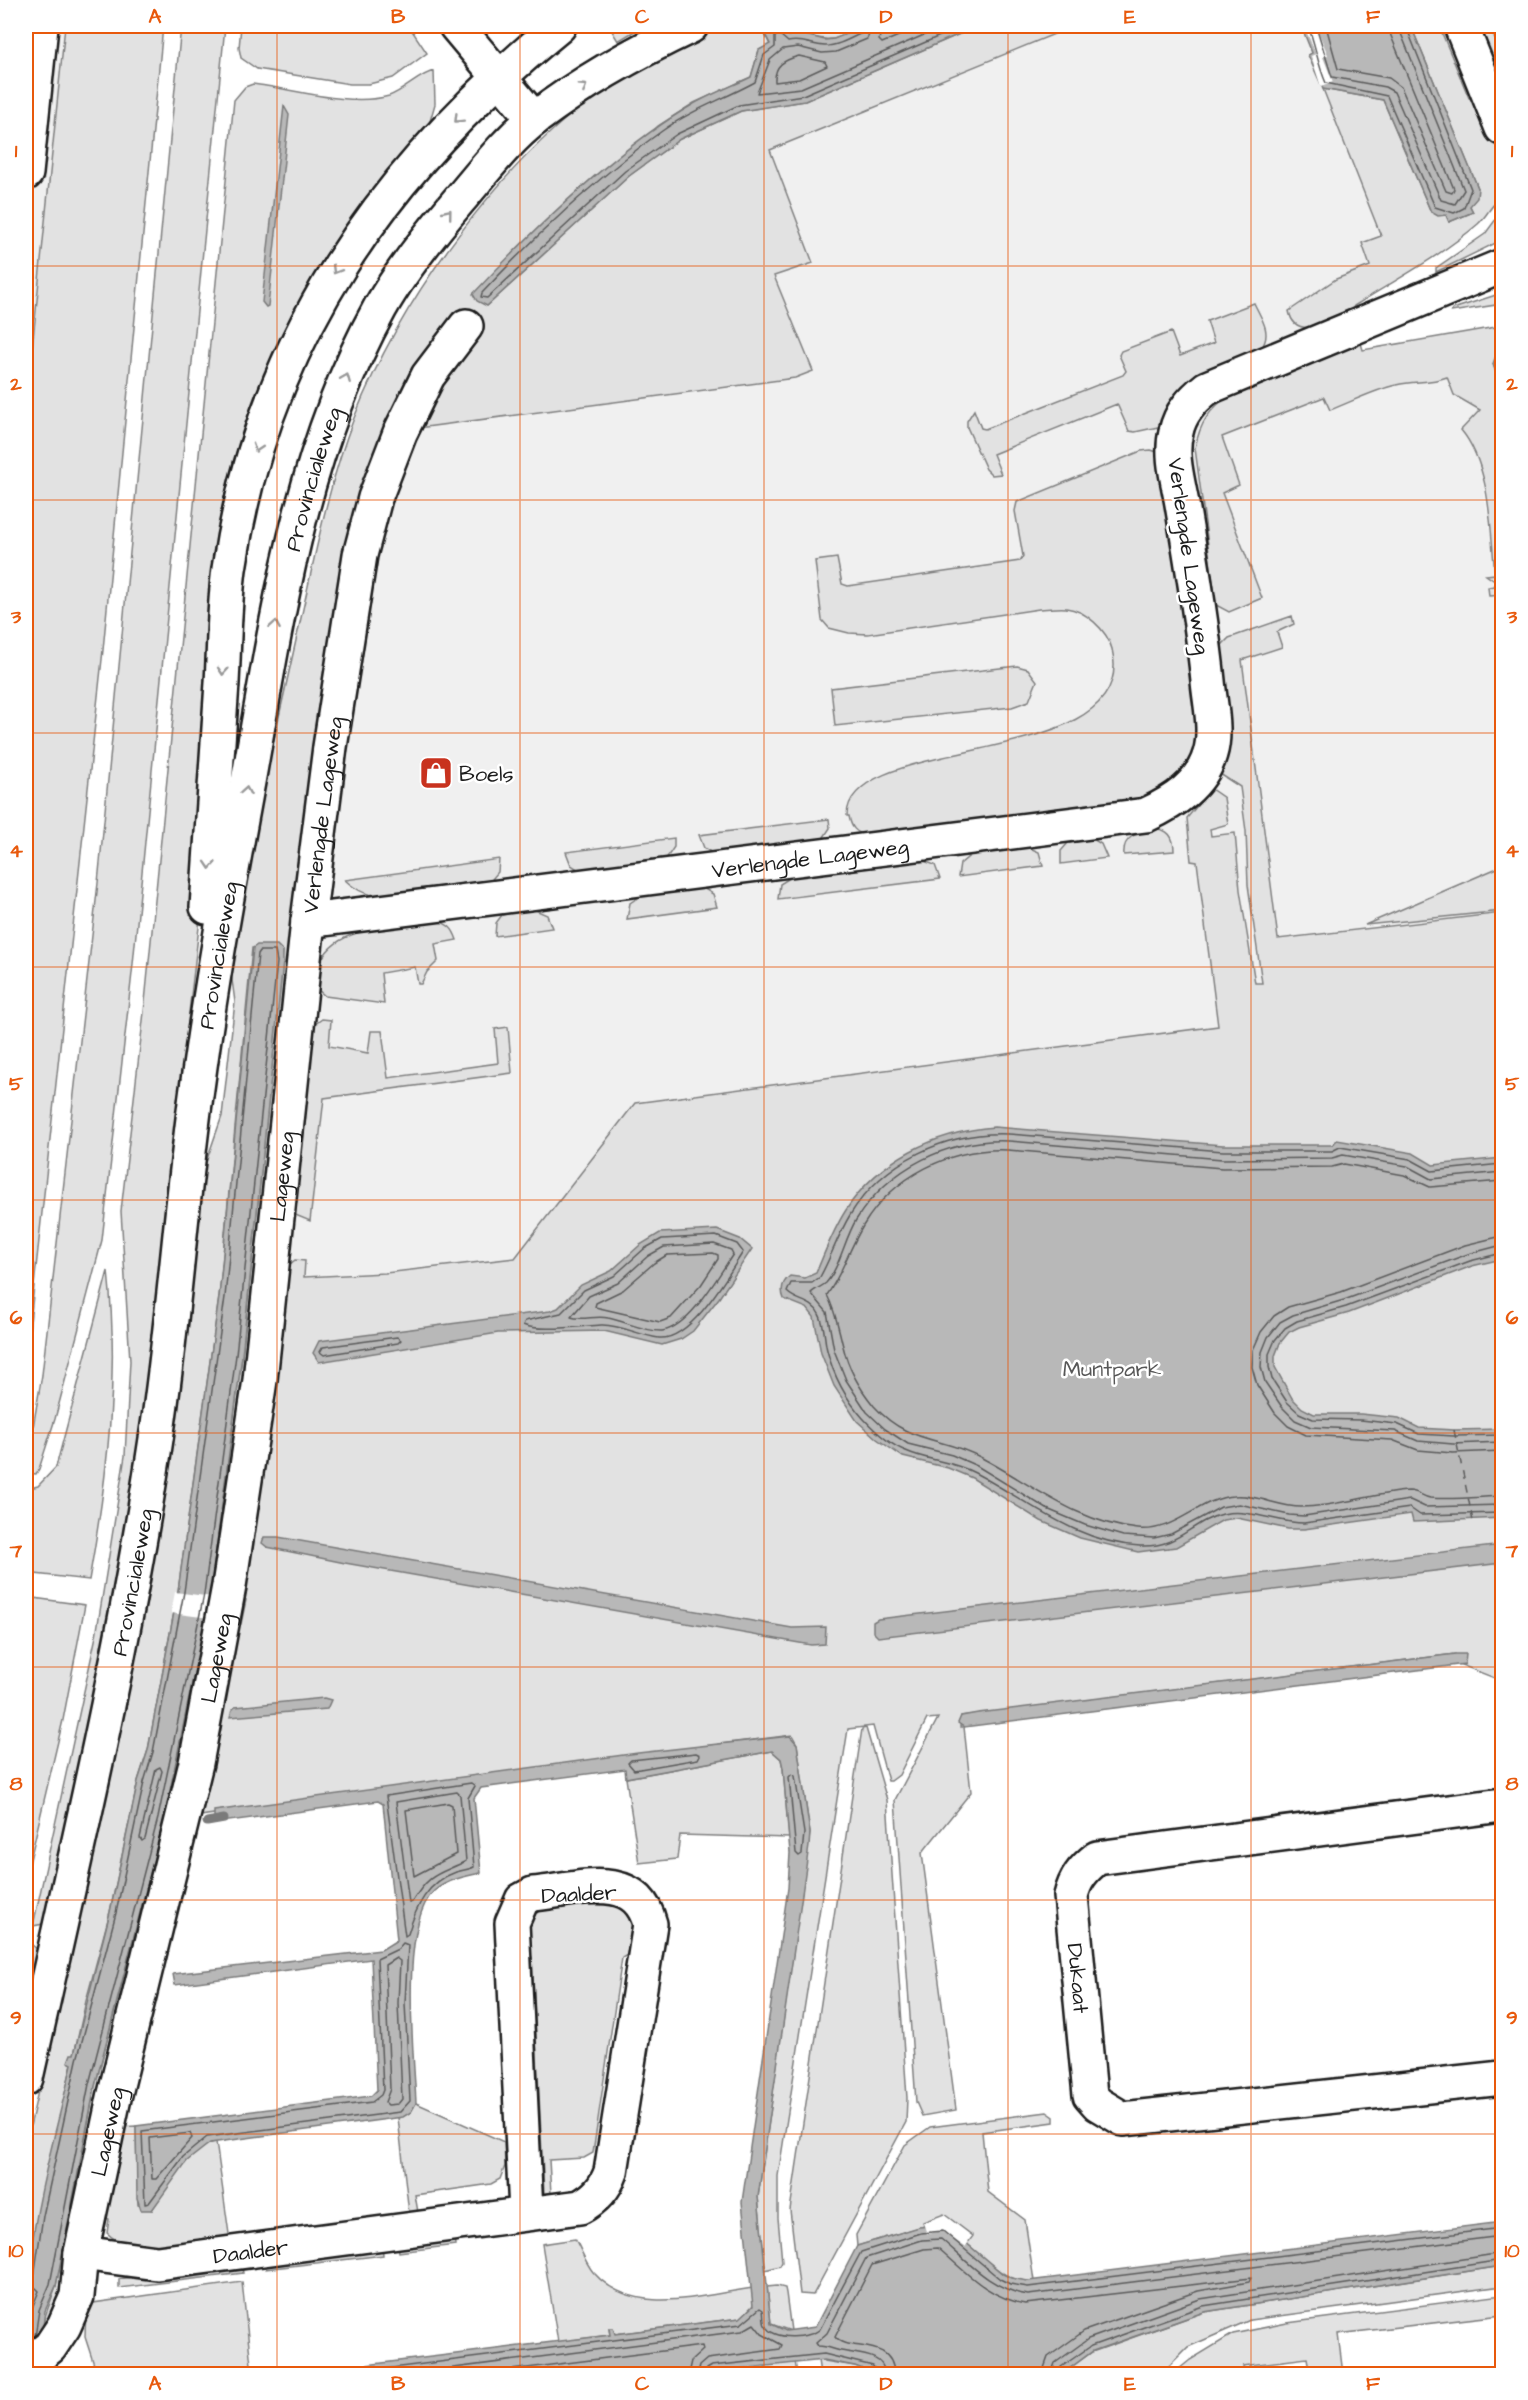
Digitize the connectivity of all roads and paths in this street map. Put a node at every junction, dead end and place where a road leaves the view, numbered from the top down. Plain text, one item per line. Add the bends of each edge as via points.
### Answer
1 (41, 26) edge
2 (456, 26) edge
3 (559, 26) edge
4 (692, 26) edge
5 (1461, 26) edge
6 (499, 77) junction
7 (534, 119) junction
8 (1503, 128) edge
9 (26, 173) edge
10 (1503, 266) edge
11 (466, 326) dead end
12 (308, 921) junction
13 (198, 1081) junction
14 (1503, 1805) edge
15 (26, 2078) edge
16 (1503, 2078) edge
17 (526, 2212) junction
18 (81, 2253) junction
19 (38, 2356) edge

1 - 9 street
2 - 6 street
3 - 6 street, Provincialeweg
7 -> 4 street, Provincialeweg via 610,70
5 - 8 street
6 - 7 street
6 -> 13 street, Provincialeweg via 420,157 350,248 313,310 280,379 247,478 229,570
13 -> 7 street, Provincialeweg via 280,597 321,441 350,368 404,269 495,157
10 - 12 street, Verlengde Lageweg via 1207,388 1181,416 1174,451 1202,627 1213,728 1210,754 1200,775 1171,803 1146,815
11 - 12 street, Verlengde Lageweg via 428,376 375,498 360,555 343,651
12 - 18 street, Lageweg via 260,1380 241,1516 196,1763 114,2098
13 - 15 street, Provincialeweg via 157,1434 135,1568
14 - 16 street, Dukaat via 1097,1858 1074,1883 1071,1896 1090,2095 1123,2119
17 - 17 street, Daalder via 580,2207 602,2190 611,2172 650,1924 640,1899 613,1886 533,1894 522,1900 512,1923
17 - 18 street, Daalder via 157,2263
18 - 19 street, Lageweg via 77,2296 64,2326

